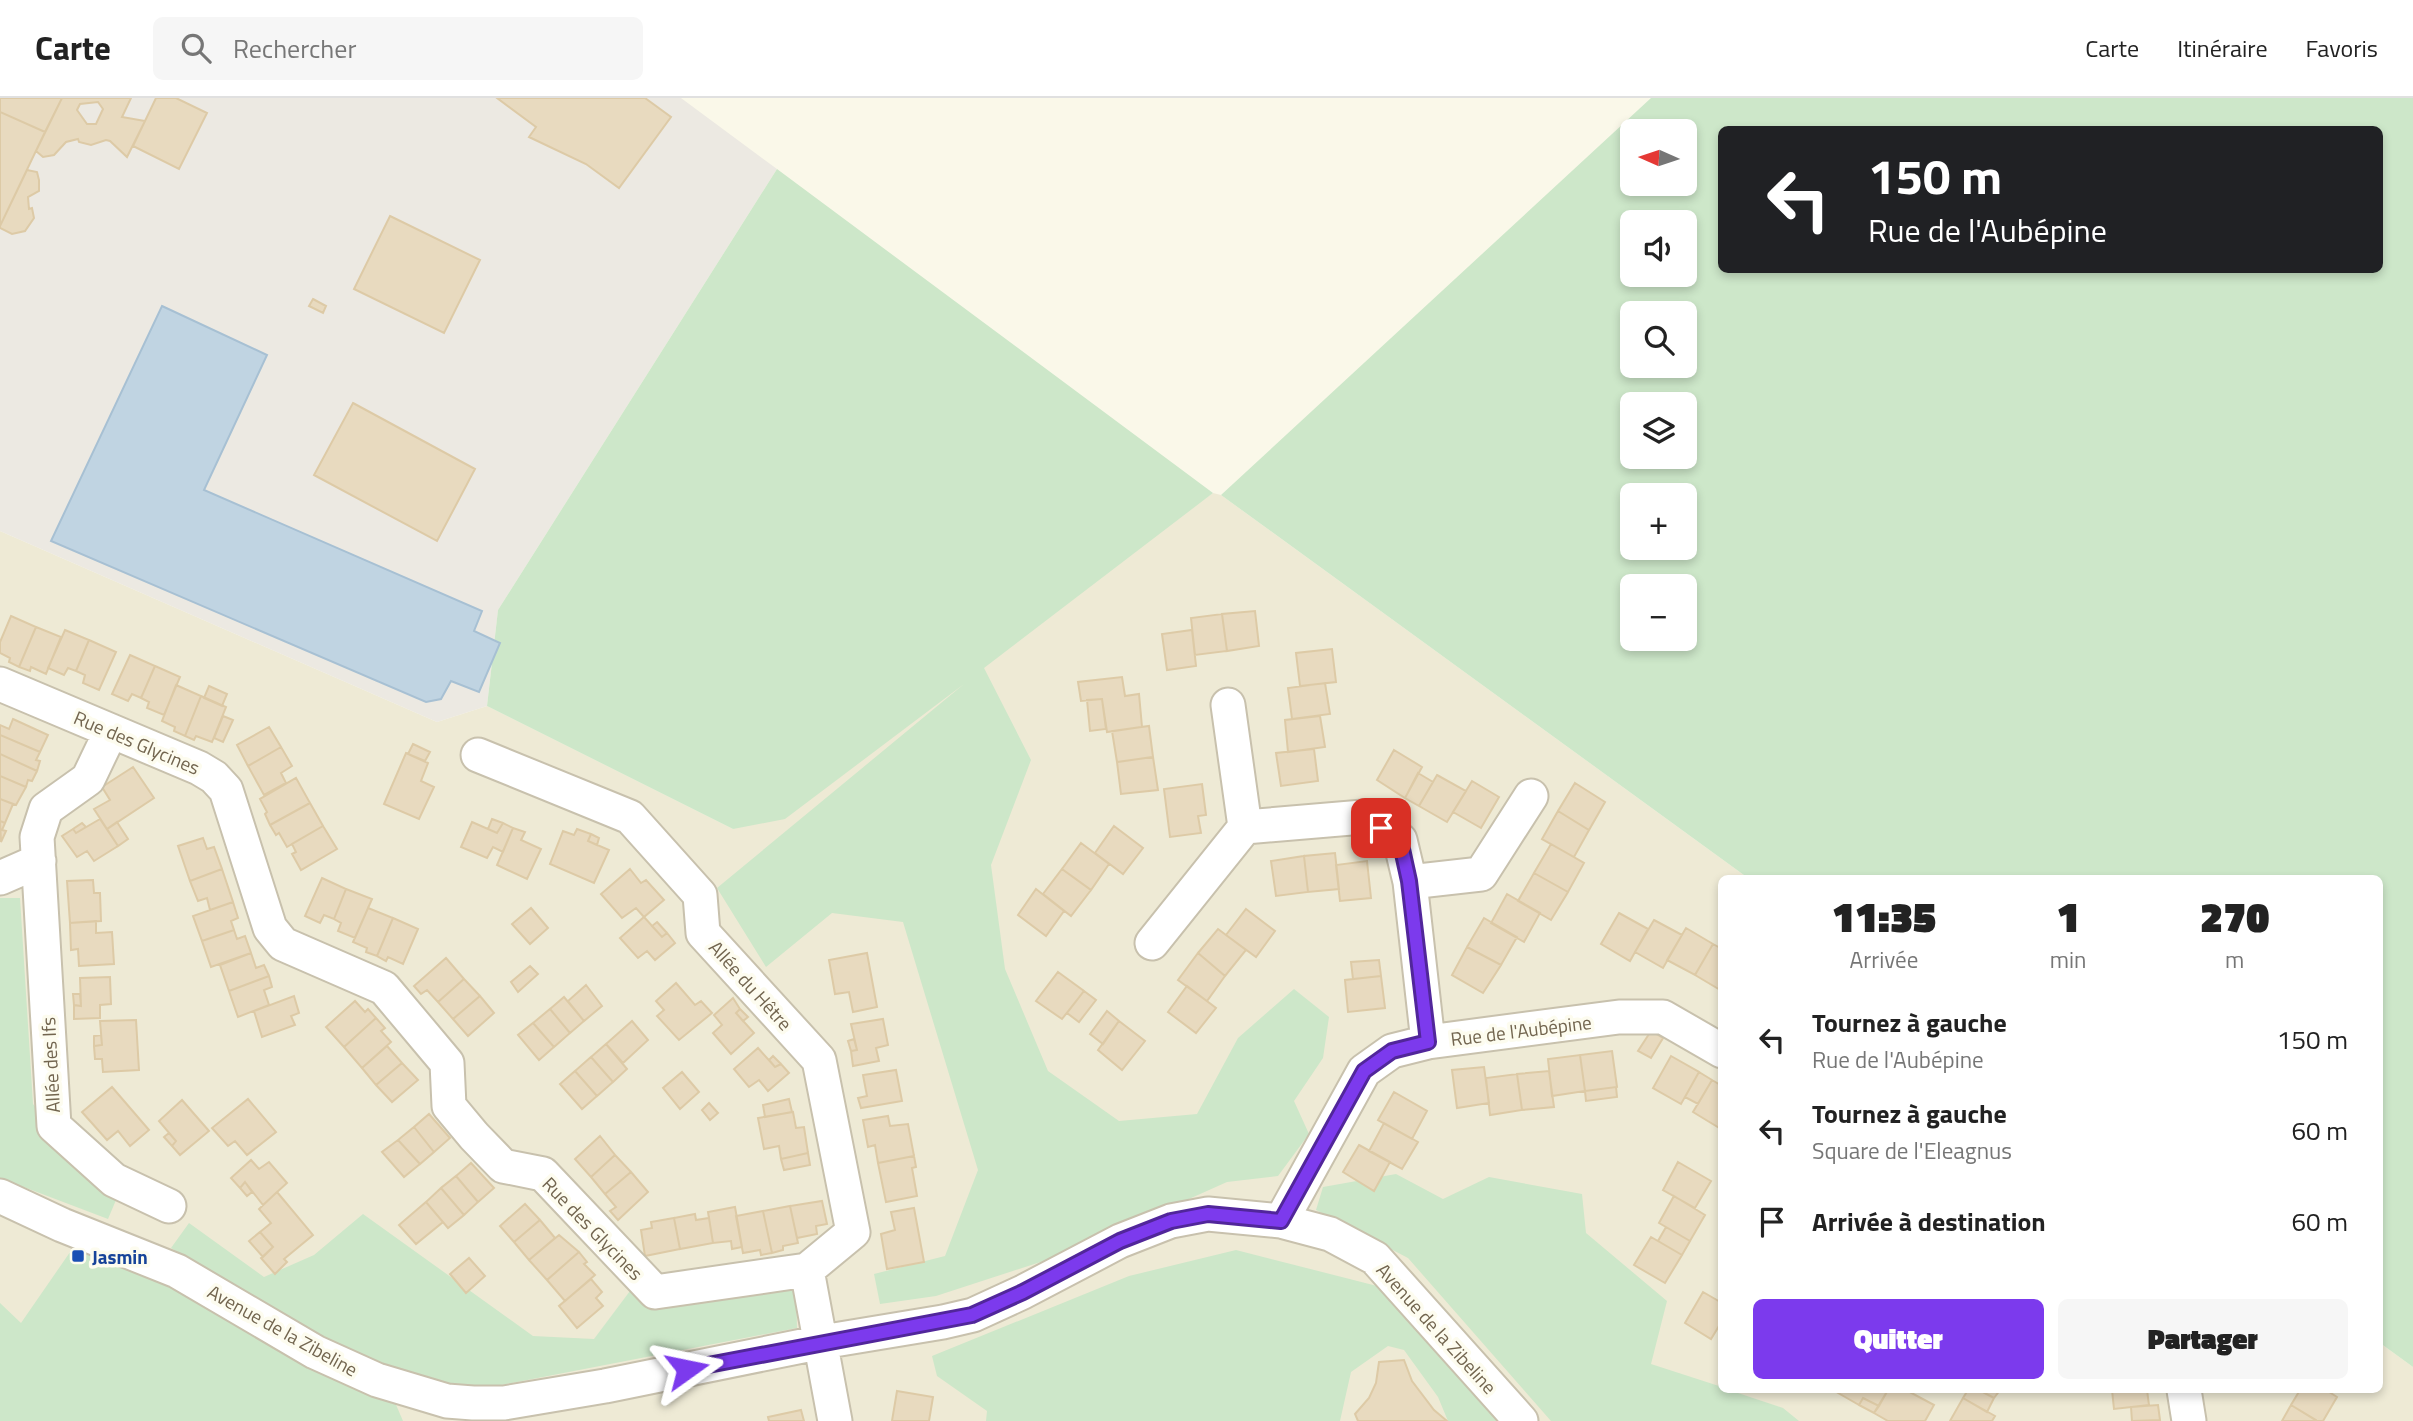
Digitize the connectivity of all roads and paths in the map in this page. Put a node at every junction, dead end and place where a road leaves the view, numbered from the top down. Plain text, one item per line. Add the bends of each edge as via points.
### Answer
1 (0, 684) edge
2 (1227, 705) dead end
3 (111, 731) junction
4 (478, 755) dead end
5 (1531, 796) dead end
6 (1245, 827) junction
7 (39, 861) junction
8 (0, 878) edge
9 (1409, 881) junction
10 (1152, 943) dead end
11 (1428, 1042) junction
12 (1718, 1049) edge
13 (0, 1196) edge
14 (169, 1206) dead end
15 (1281, 1221) junction
16 (807, 1269) junction
17 (822, 1342) junction
18 (2184, 1393) edge
19 (835, 1421) edge
20 (1521, 1421) edge
21 (2189, 1421) edge

1 - 3 street, Rue des Glycines
2 - 6 street
3 - 7 street, Allée des Ifs via 88,779 46,809 37,837
3 - 16 street, Rue des Glycines via 214,777 226,790 270,928 283,944 384,988 447,1063 449,1106 474,1136 503,1166 543,1174 655,1292
4 - 16 street, Allée du Hêtre via 631,817 700,895 703,933 819,1060 853,1232
5 - 9 street via 1481,874
6 - 9 street via 1363,817 1400,840
6 - 10 street
7 - 8 street
7 - 14 street, Allée des Ifs via 54,1126 114,1180
9 - 11 street
11 - 12 street, Rue de l'Aubépine via 1619,1017 1663,1017
11 - 15 street, Rue de l'Aubépine via 1392,1051 1364,1071
13 - 17 street, Avenue de la Zibeline via 177,1271 315,1352 377,1380 447,1401 504,1403
15 - 17 street, Avenue de la Zibeline via 1208,1214 1171,1221 1120,1241 972,1315
15 - 20 street, Avenue de la Zibeline via 1330,1234 1375,1258
16 - 17 street
17 - 19 street
18 - 21 street

